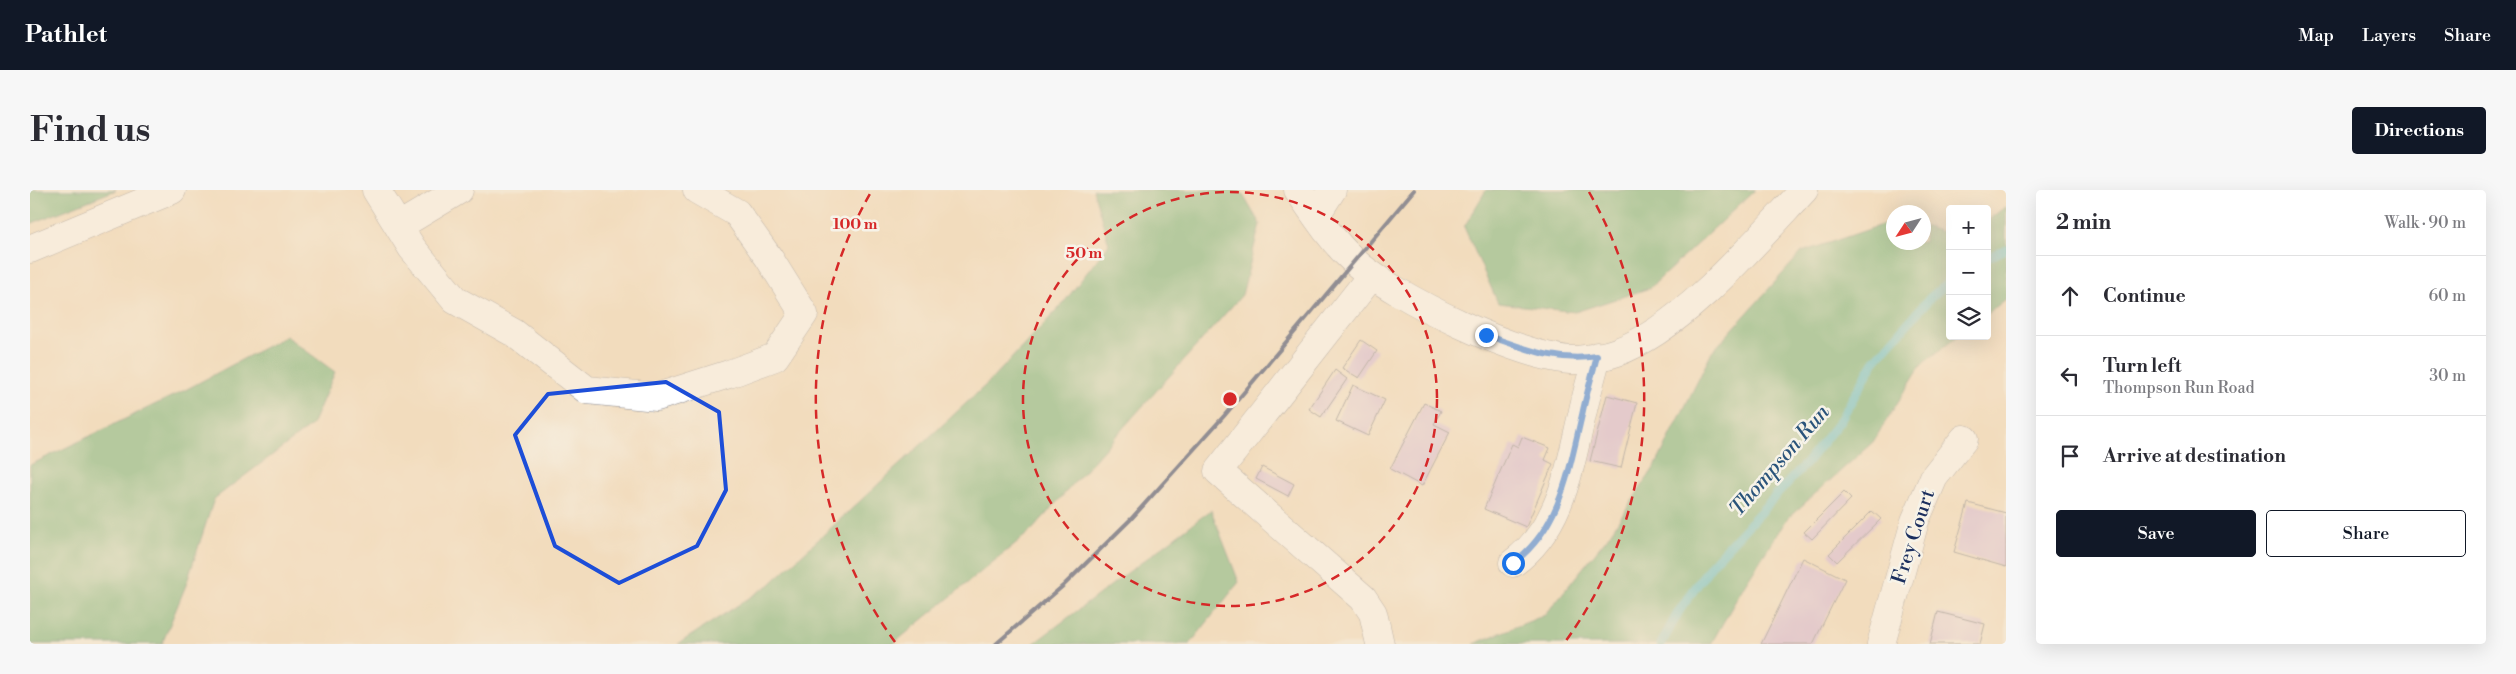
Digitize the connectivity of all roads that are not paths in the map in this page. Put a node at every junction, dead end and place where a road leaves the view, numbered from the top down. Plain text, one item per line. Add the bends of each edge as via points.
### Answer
1 (172, 190) edge
2 (376, 190) edge
3 (459, 190) edge
4 (697, 190) edge
5 (1298, 190) edge
6 (1332, 190) edge
7 (1804, 190) edge
8 (1316, 215) junction
9 (398, 226) junction
10 (30, 249) edge
11 (1372, 275) junction
12 (1597, 356) junction
13 (1964, 438) dead end
14 (1513, 563) dead end
15 (1380, 644) edge
16 (1881, 644) edge

1 - 10 street
2 - 9 street
3 - 9 street
4 - 9 street via 737,213 804,314 775,357 657,396 587,390 514,333 456,300 412,248
5 - 8 street
6 - 8 street
7 - 12 street via 1686,309 1651,335 1616,353
8 - 11 street via 1354,262
11 - 12 street via 1416,303 1486,335 1536,353 1576,360
11 - 15 street via 1218,470 1363,598 1373,614
12 - 14 street via 1567,480 1553,516 1530,551
13 - 16 street, Frey Court via 1934,477 1915,521

